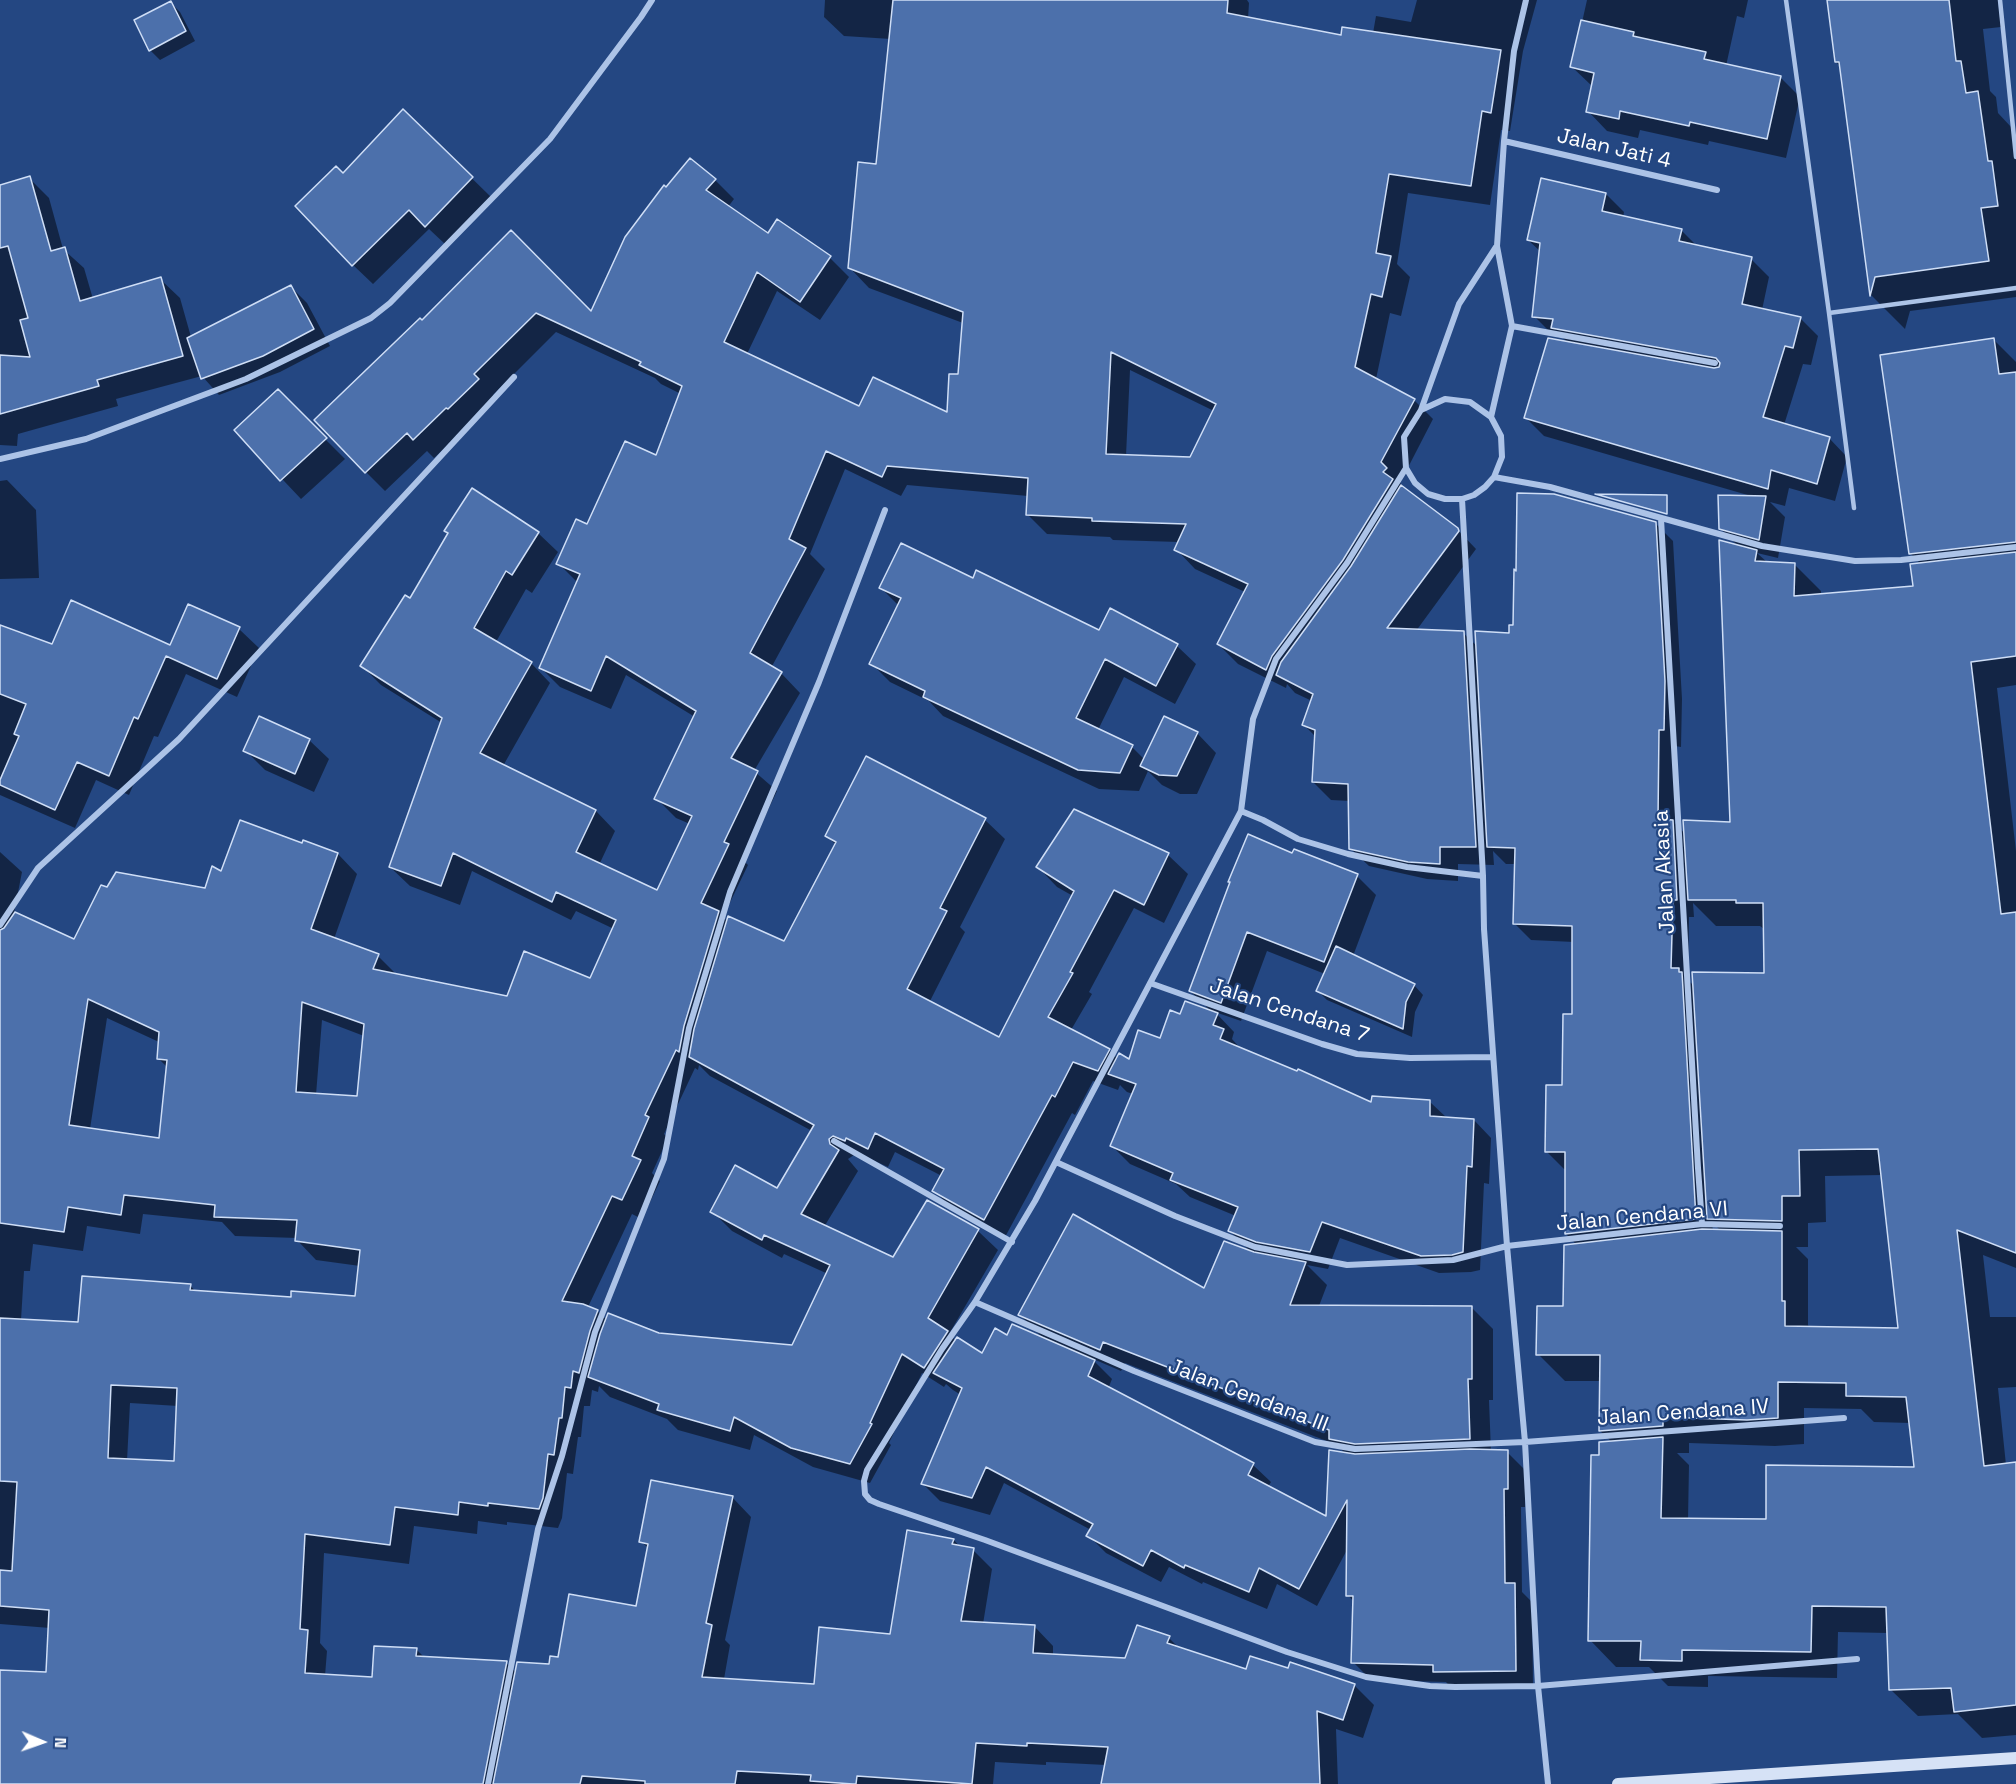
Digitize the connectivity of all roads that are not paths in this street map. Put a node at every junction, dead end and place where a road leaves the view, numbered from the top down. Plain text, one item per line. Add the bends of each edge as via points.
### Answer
1 (652, 0) edge
2 (1526, 0) edge
3 (1786, 0) edge
4 (2000, 0) edge
5 (1504, 141) junction
6 (2016, 157) edge
7 (1717, 190) dead end
8 (1497, 246) junction
9 (2016, 288) edge
10 (1829, 313) junction
11 (1512, 326) junction
12 (1715, 363) dead end
13 (514, 378) dead end
14 (1421, 410) junction
15 (1491, 417) junction
16 (0, 459) edge
17 (1406, 468) junction
18 (1494, 477) junction
19 (1462, 499) junction
20 (1854, 508) dead end
21 (885, 510) dead end
22 (1661, 519) junction
23 (2016, 548) edge
24 (1241, 812) junction
25 (1483, 876) junction
26 (0, 925) edge
27 (1150, 983) junction
28 (1493, 1057) junction
29 (834, 1141) dead end
30 (1056, 1162) junction
31 (1702, 1224) junction
32 (1780, 1226) dead end
33 (1012, 1242) junction
34 (1507, 1246) junction
35 (975, 1302) junction
36 (1844, 1418) dead end
37 (1525, 1442) junction
38 (1857, 1659) dead end
39 (1538, 1686) junction
40 (2016, 1758) edge
41 (488, 1784) edge
42 (1548, 1784) edge
43 (1618, 1784) edge

1 - 16 street via 550,139 371,318 246,379 86,439
2 - 5 street via 1514,51
3 - 10 lane
4 - 6 lane
5 - 7 street, Jalan Jati 4
5 - 8 street
8 - 11 street
8 - 14 street via 1459,304
9 - 10 lane
10 - 20 lane
11 - 12 street
11 - 15 street
13 - 26 street via 179,740 38,868
14 - 15 street via 1445,399 1470,402
14 - 17 street via 1404,437
15 - 18 street via 1501,436 1502,457
17 - 19 street via 1428,494
17 - 24 street via 1347,563 1276,659 1253,720
18 - 19 street via 1474,495
18 - 22 street via 1550,487
19 - 25 street
21 - 41 street via 819,682 730,892 689,1028 664,1159 595,1332 538,1530
22 - 23 street via 1762,546 1855,561
22 - 31 street, Jalan Akasia
24 - 25 street via 1298,839 1348,854 1407,867
24 - 27 street
25 - 28 street
27 - 28 street, Jalan Cendana 7 via 1358,1054
27 - 30 street
28 - 34 street
29 - 33 street
30 - 33 street
30 - 34 street, Jalan Cendana VI via 1255,1247 1347,1266 1453,1260
31 - 32 street, Jalan Cendana VI
31 - 34 street, Jalan Cendana VI
33 - 35 street
34 - 37 street
35 - 37 street, Jalan Cendana III via 1134,1371 1315,1442 1355,1449
35 - 39 street via 867,1470 865,1494 870,1500 1287,1652 1366,1677 1455,1688
36 - 37 street, Jalan Cendana IV
37 - 39 street
38 - 39 street
39 - 42 street
40 - 43 main road

